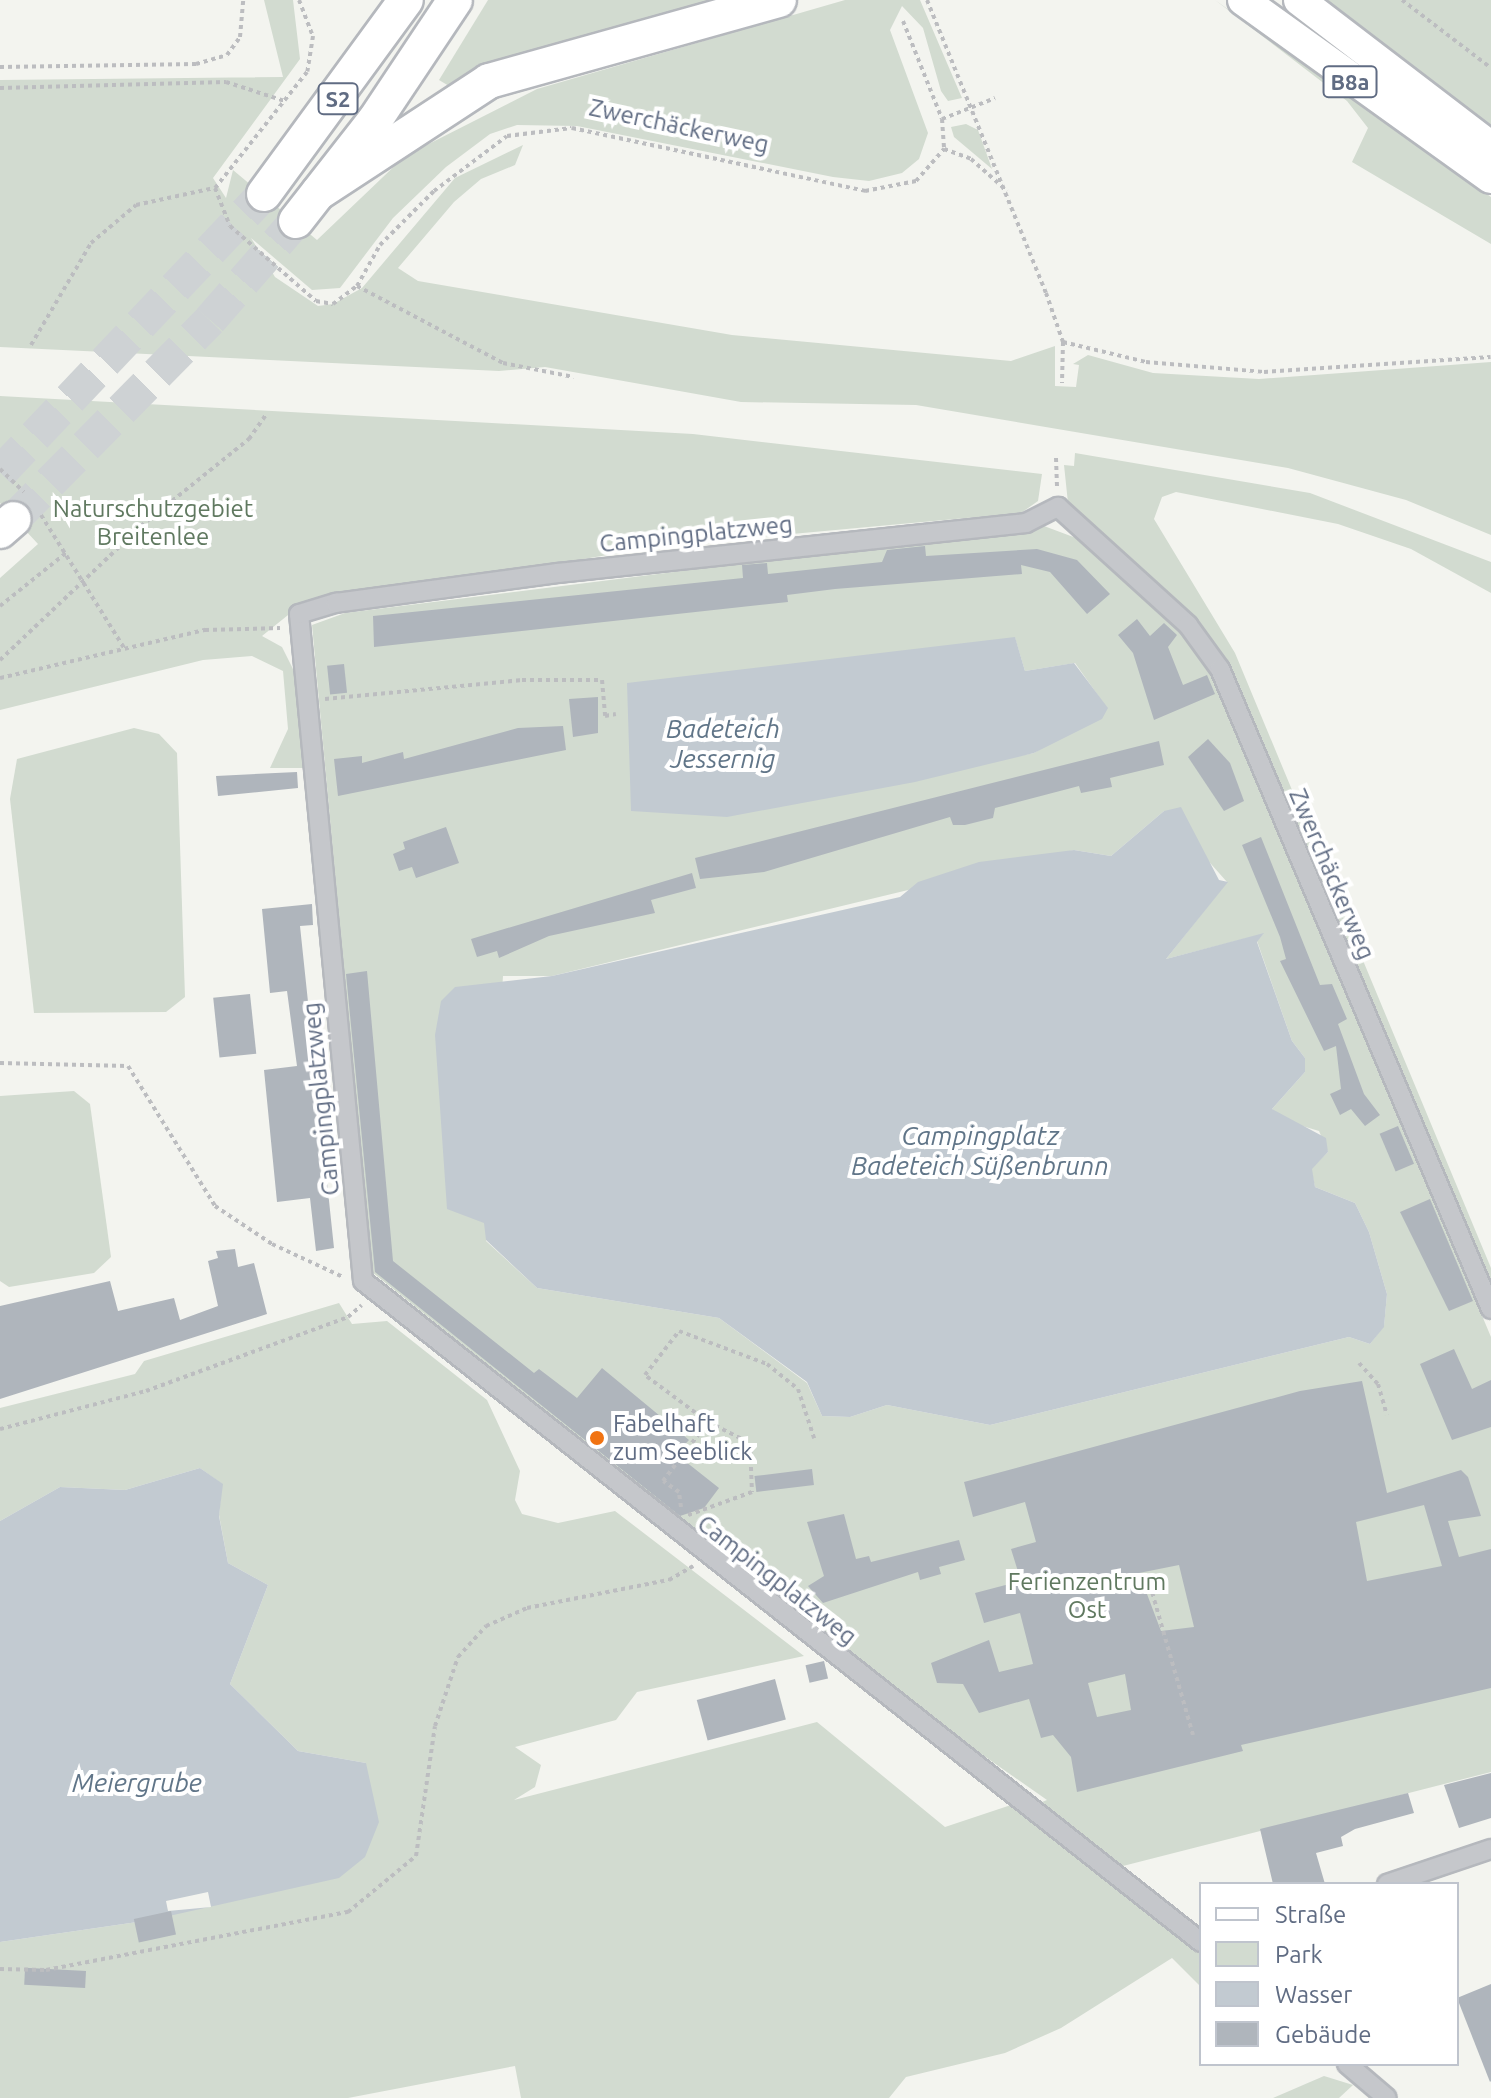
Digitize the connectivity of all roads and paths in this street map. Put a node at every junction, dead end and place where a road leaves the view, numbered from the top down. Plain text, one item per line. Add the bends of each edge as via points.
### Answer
1 (243, 0) edge
2 (299, 0) edge
3 (406, 0) edge
4 (455, 0) edge
5 (779, 0) edge
6 (927, 0) edge
7 (1243, 0) edge
8 (1299, 0) edge
9 (1402, 0) edge
10 (903, 21) dead end
11 (0, 67) edge
12 (1491, 68) edge
13 (0, 88) edge
14 (995, 98) dead end
15 (285, 101) junction
16 (972, 107) junction
17 (942, 119) junction
18 (1491, 147) edge
19 (944, 149) junction
20 (1491, 178) edge
21 (215, 188) junction
22 (1007, 191) junction
23 (318, 193) junction
24 (264, 194) tunnel mouth
25 (296, 221) tunnel mouth
26 (357, 286) junction
27 (1063, 342) junction
28 (31, 345) dead end
29 (1491, 357) edge
30 (574, 377) dead end
31 (1062, 383) dead end
32 (266, 415) dead end
33 (1056, 458) dead end
34 (0, 469) edge
35 (1058, 507) junction
36 (19, 513) edge
37 (66, 553) junction
38 (80, 584) junction
39 (0, 606) edge
40 (297, 635) junction
41 (124, 648) junction
42 (0, 660) edge
43 (0, 678) edge
44 (304, 702) junction
45 (616, 714) dead end
46 (0, 1063) edge
47 (363, 1281) junction
48 (1491, 1309) edge
49 (1359, 1363) dead end
50 (1387, 1415) dead end
51 (708, 1422) junction
52 (0, 1429) edge
53 (814, 1438) dead end
54 (682, 1516) junction
55 (683, 1537) junction
56 (708, 1557) junction
57 (1150, 1585) dead end
58 (1193, 1735) dead end
59 (1491, 1849) edge
60 (1393, 1882) edge
61 (1199, 1940) edge
62 (0, 1969) edge
63 (1349, 2066) edge
64 (1387, 2098) edge

1 - 11 path via 240,37 227,55 196,64
2 - 15 path via 313,36 307,72
3 - 24 highway, S2
4 - 23 highway, S2
5 - 23 highway via 489,81
6 - 16 path
7 - 20 main road, B8a
8 - 18 main road, B8a
9 - 12 path
10 - 17 path
13 - 15 path via 226,82
14 - 16 path
15 - 21 path
16 - 17 path
16 - 22 path
17 - 19 path
19 - 22 path via 971,159
19 - 26 path, Zwerchäckerweg via 916,181 865,191 572,128 507,136 434,191 380,245
21 - 26 path via 230,226 316,301 333,304
21 - 28 path via 136,205 91,243
22 - 27 path
23 - 25 highway, S2
26 - 30 path via 503,363
27 - 29 path via 1146,362 1264,372
27 - 31 path
32 - 38 path via 249,439
33 - 35 path
34 - 36 path
35 - 40 street, Campingplatzweg via 1026,523 336,603 299,614
35 - 48 street, Zwerchäckerweg via 1188,625 1220,669
36 - 37 path
37 - 38 path
37 - 39 path
38 - 41 path
38 - 42 path
40 - 41 path via 276,626 205,630
40 - 44 street, Campingplatzweg
41 - 43 path
44 - 45 path via 522,680 602,680 605,716
44 - 47 street, Campingplatzweg
46 - 47 path via 128,1066 215,1206 272,1244
47 - 52 path via 362,1309 348,1317 146,1391
47 - 55 street, Campingplatzweg
49 - 50 path via 1378,1384
51 - 53 path via 645,1375 679,1331 767,1364 798,1389
51 - 54 path via 663,1481 679,1492
51 - 54 path via 750,1443 752,1492
54 - 55 path
55 - 56 street, Campingplatzweg
56 - 61 street, Campingplatzweg
56 - 62 path via 669,1580 527,1608 486,1626 458,1657 435,1726 416,1856 348,1912 46,1970
57 - 58 path
59 - 60 street
63 - 64 street

